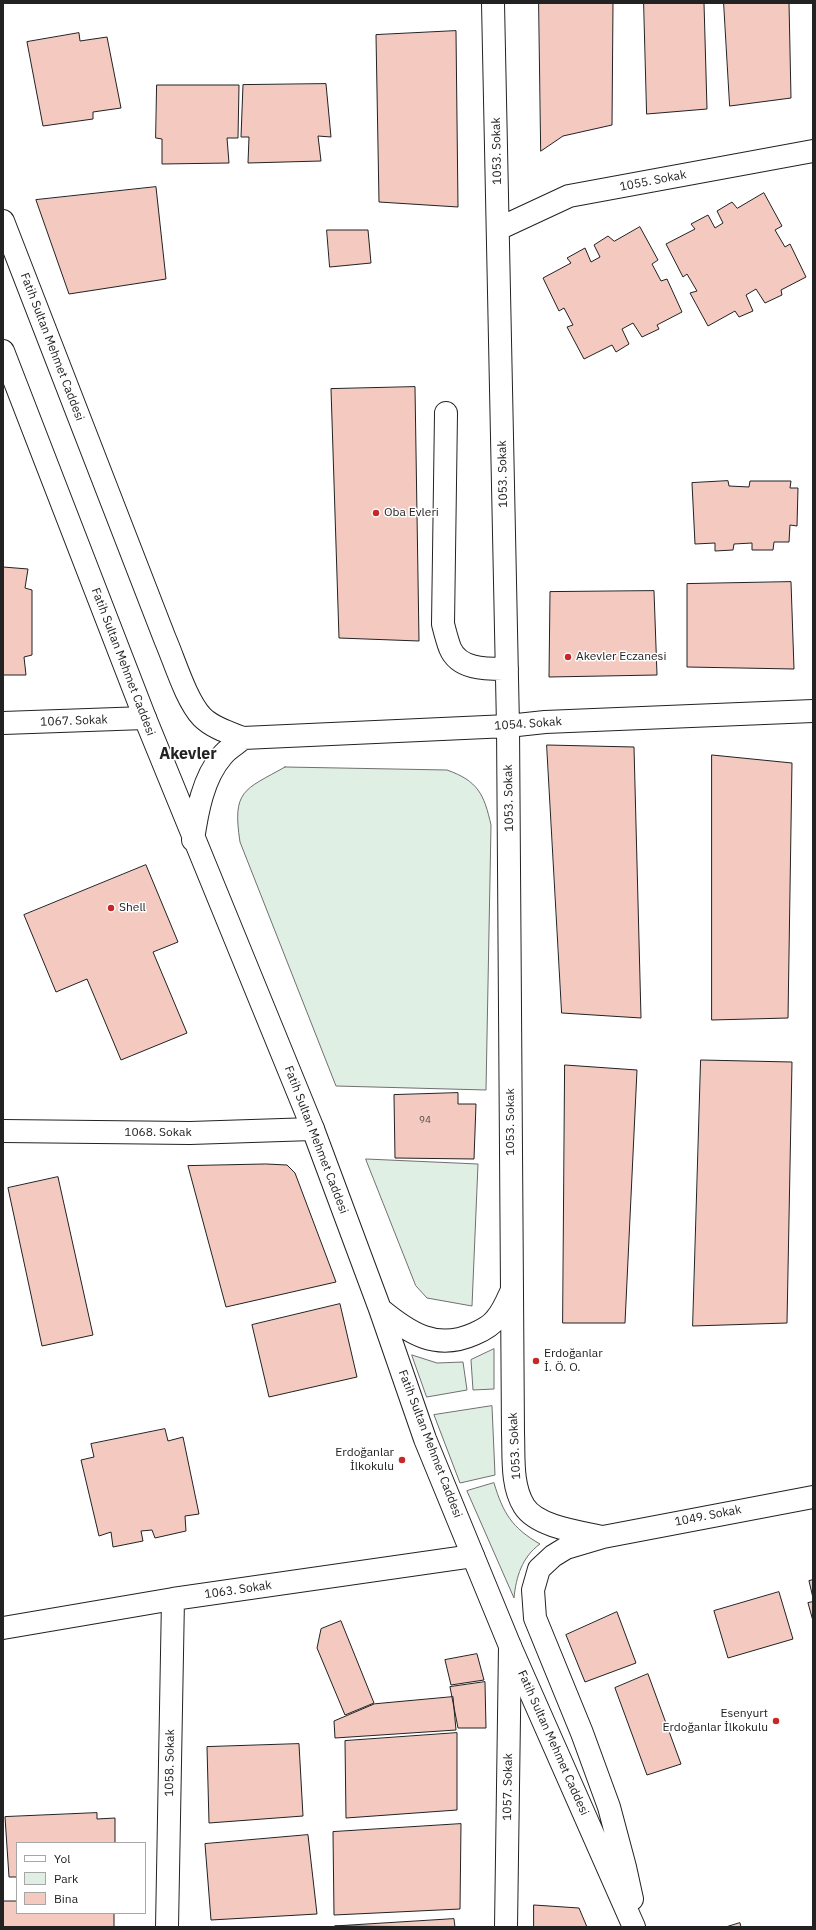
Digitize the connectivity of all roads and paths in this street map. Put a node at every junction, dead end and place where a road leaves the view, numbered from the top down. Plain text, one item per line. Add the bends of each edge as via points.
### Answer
1 (494, 3) edge
2 (813, 151) edge
3 (3, 221) edge
4 (498, 229) junction
5 (3, 351) edge
6 (446, 413) dead end
7 (507, 669) junction
8 (813, 711) edge
9 (145, 718) junction
10 (3, 723) edge
11 (508, 726) junction
12 (243, 738) junction
13 (193, 840) junction
14 (313, 1129) junction
15 (3, 1132) edge
16 (512, 1289) junction
17 (380, 1309) junction
18 (813, 1497) edge
19 (602, 1537) junction
20 (474, 1556) junction
21 (173, 1599) junction
22 (3, 1628) edge
23 (510, 1646) junction
24 (167, 1927) edge
25 (506, 1927) edge
26 (636, 1927) edge

1 - 4 main road, 1053. Sokak
2 - 4 main road, 1055. Sokak via 569,196
3 - 12 main road, Fatih Sultan Mehmet Caddesi via 193,706 203,718 221,730
4 - 7 main road, 1053. Sokak
5 - 9 main road, Fatih Sultan Mehmet Caddesi
6 - 7 main road via 443,624 450,649 465,664 480,668
7 - 11 main road, 1053. Sokak
8 - 11 main road, 1054. Sokak via 545,722
9 - 10 main road, 1067. Sokak
9 - 13 main road, Fatih Sultan Mehmet Caddesi
11 - 12 main road, 1054. Sokak
11 - 16 main road, 1053. Sokak
12 - 13 main road via 222,755 208,779 197,814
13 - 14 main road, Fatih Sultan Mehmet Caddesi
14 - 15 main road, 1068. Sokak via 190,1133
14 - 17 main road, Fatih Sultan Mehmet Caddesi
16 - 17 main road via 496,1319 482,1330 462,1340 440,1342 413,1334
16 - 19 main road, 1053. Sokak via 512,1433 517,1488 524,1506 537,1519 564,1529
17 - 20 main road, Fatih Sultan Mehmet Caddesi via 425,1439
18 - 19 main road, 1049. Sokak
19 - 26 main road, 1049. Sokak via 566,1548 553,1556 539,1570 533,1590 535,1618 609,1807 626,1867
20 - 21 main road, 1063. Sokak
20 - 23 main road, Fatih Sultan Mehmet Caddesi
21 - 22 main road, 1063. Sokak
21 - 24 main road, 1058. Sokak
23 - 25 main road, 1057. Sokak
23 - 26 main road, Fatih Sultan Mehmet Caddesi

